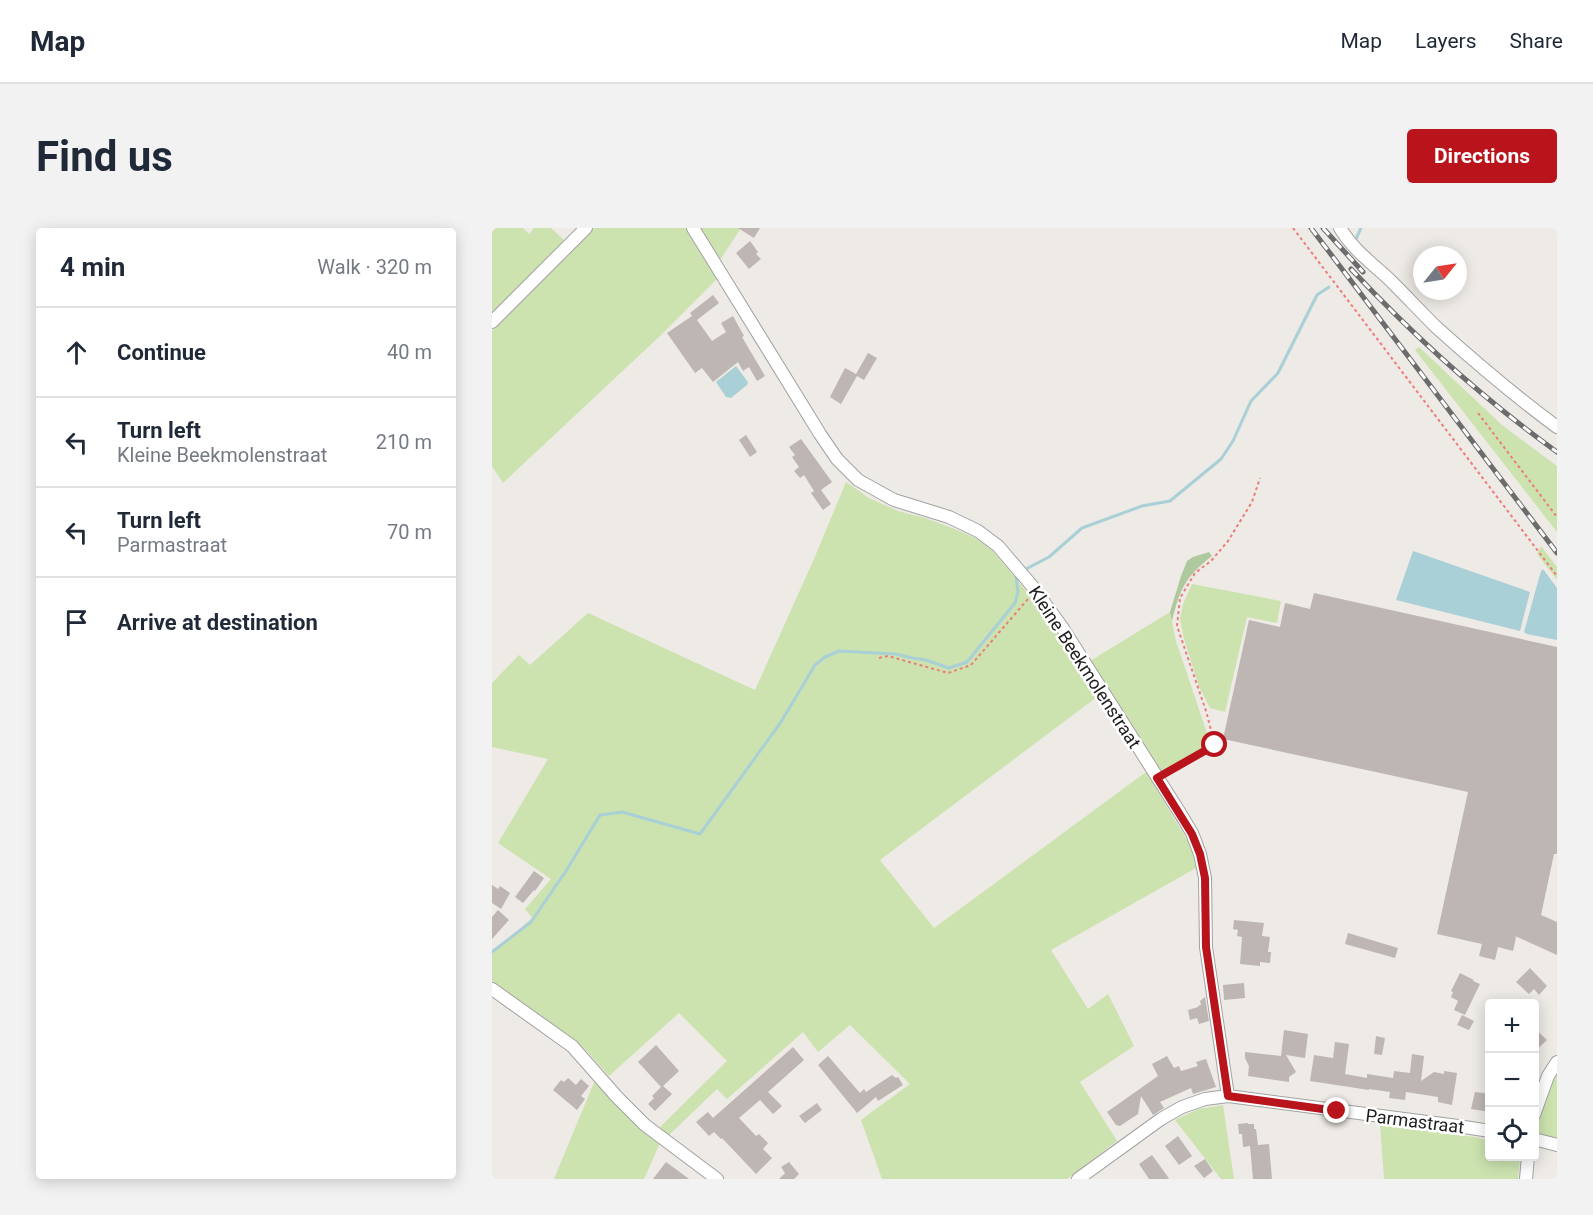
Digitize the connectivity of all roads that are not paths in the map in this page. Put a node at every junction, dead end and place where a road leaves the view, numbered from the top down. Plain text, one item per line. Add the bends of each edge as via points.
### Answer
1 (586, 228) edge
2 (693, 228) edge
3 (1340, 228) edge
4 (492, 322) edge
5 (1557, 427) edge
6 (492, 989) edge
7 (1557, 1062) edge
8 (1228, 1096) junction
9 (1537, 1107) edge
10 (1485, 1130) edge
11 (1539, 1140) edge
12 (1557, 1145) edge
13 (1528, 1161) edge
14 (717, 1179) edge
15 (1078, 1179) edge
16 (1526, 1179) edge

1 - 4 street
2 - 8 street, Kleine Beekmolenstraat via 837,459 877,492 949,517 998,546 1062,627 1192,834 1205,878 1206,947
3 - 5 street via 1362,256 1434,325
6 - 14 street via 572,1046 645,1125
7 - 9 street
8 - 10 street, Parmastraat
8 - 15 street, Parmastraat via 1182,1107
11 - 12 street
13 - 16 street

